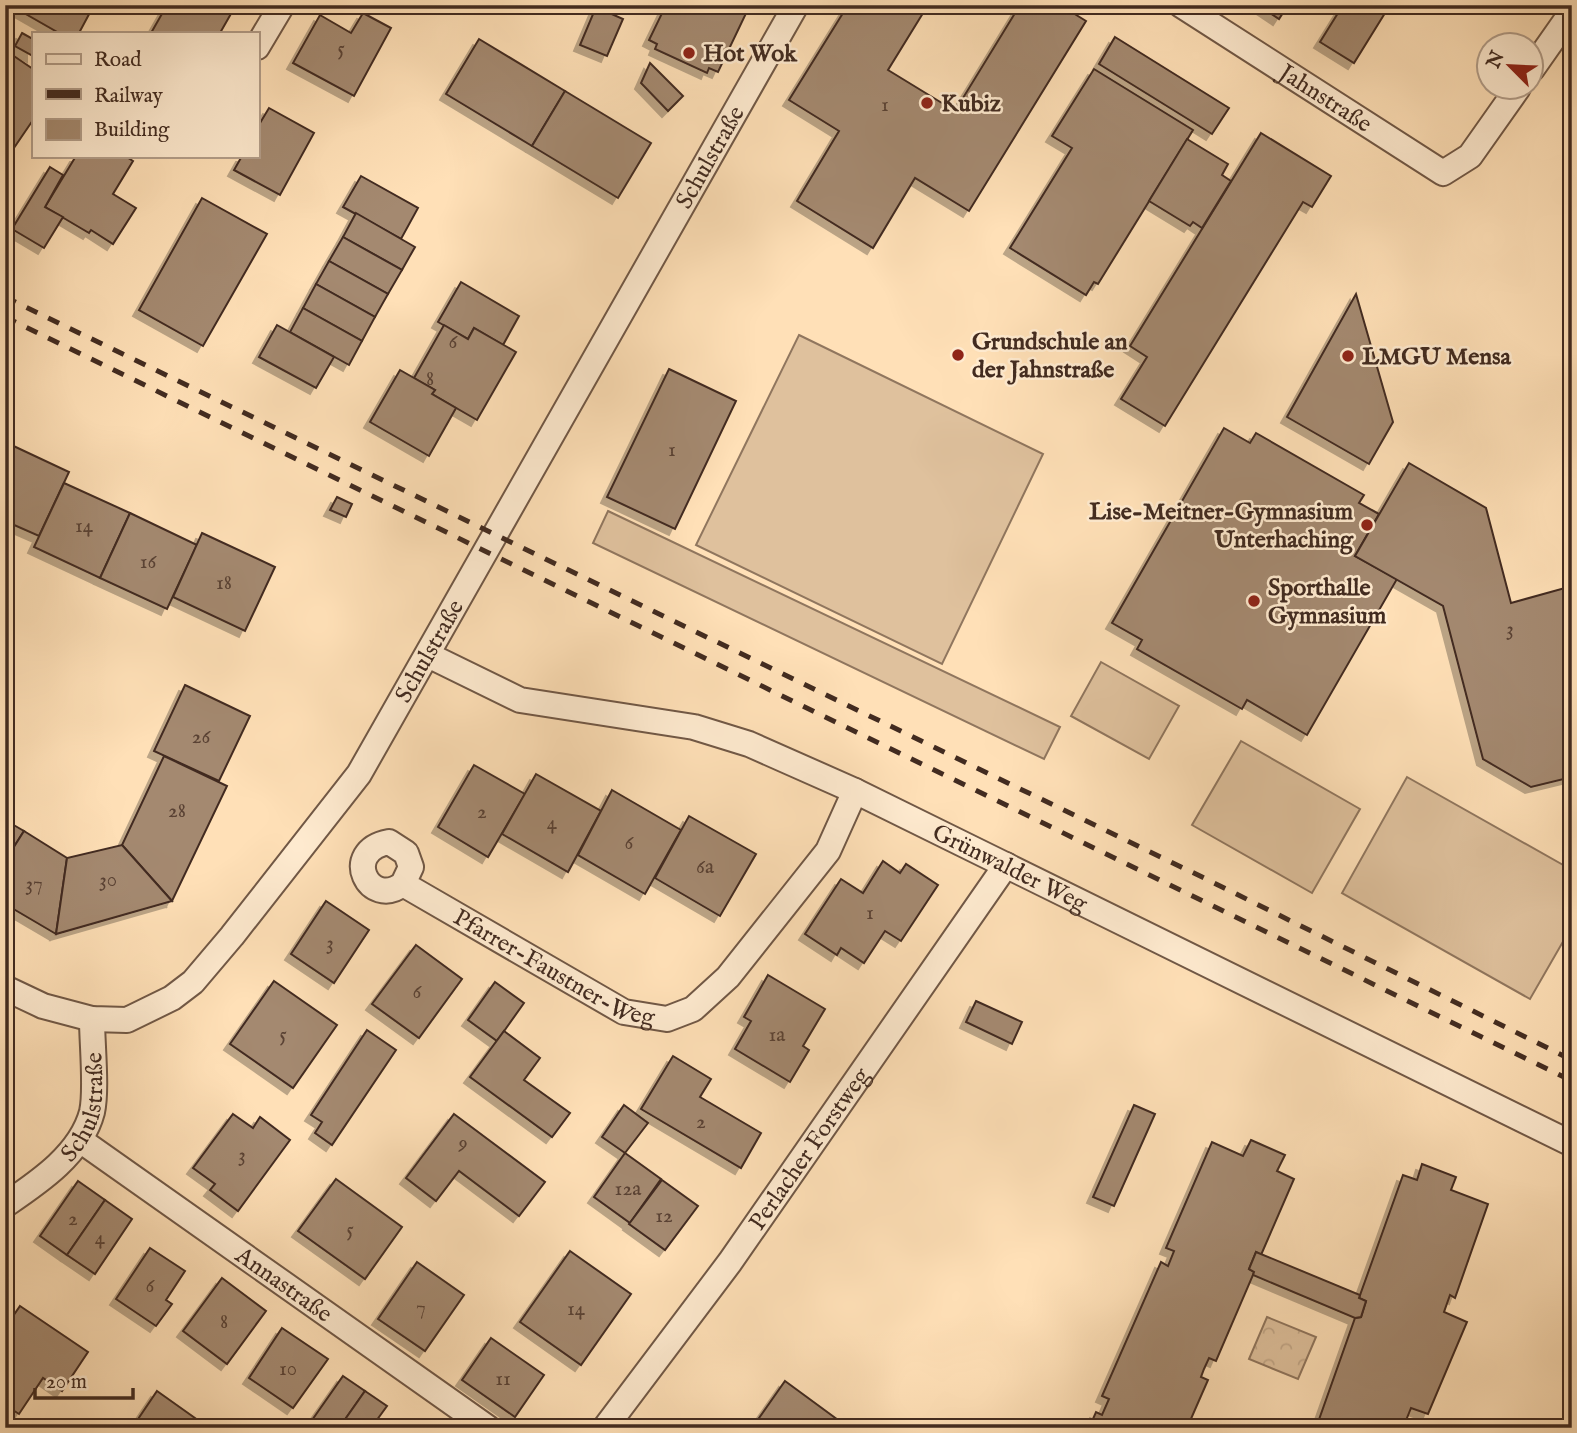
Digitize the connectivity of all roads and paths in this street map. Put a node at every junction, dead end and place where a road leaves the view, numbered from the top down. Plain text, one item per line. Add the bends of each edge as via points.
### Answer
1 (282, 5) edge
2 (796, 5) edge
3 (1181, 5) edge
4 (1572, 12) edge
5 (259, 44) edge
6 (1546, 48) edge
7 (1508, 102) edge
8 (428, 655) junction
9 (855, 791) junction
10 (1006, 865) junction
11 (403, 884) dead end
12 (5, 988) edge
13 (92, 1019) junction
14 (80, 1140) junction
15 (1572, 1144) edge
16 (5, 1205) edge
17 (488, 1428) edge
18 (605, 1428) edge

1 - 5 street
2 - 8 street, Schulstraße
3 - 7 street, Jahnstraße via 1443,173 1470,156
4 - 6 street
8 - 9 street, Grünwalder Weg via 520,700 694,727 749,744
8 - 13 street, Schulstraße via 359,774 193,982 127,1020
9 - 10 street, Grünwalder Weg
9 - 11 street, Pfarrer-Faustner-Weg via 828,851 728,977 693,1009 667,1019 624,1013
10 - 15 street, Grünwalder Weg
10 - 18 street, Perlacher Forstweg via 730,1262
12 - 13 street via 56,1010
13 - 14 street, Schulstraße via 92,1110
14 - 16 street, Schulstraße via 41,1180
14 - 17 street, Annastraße

